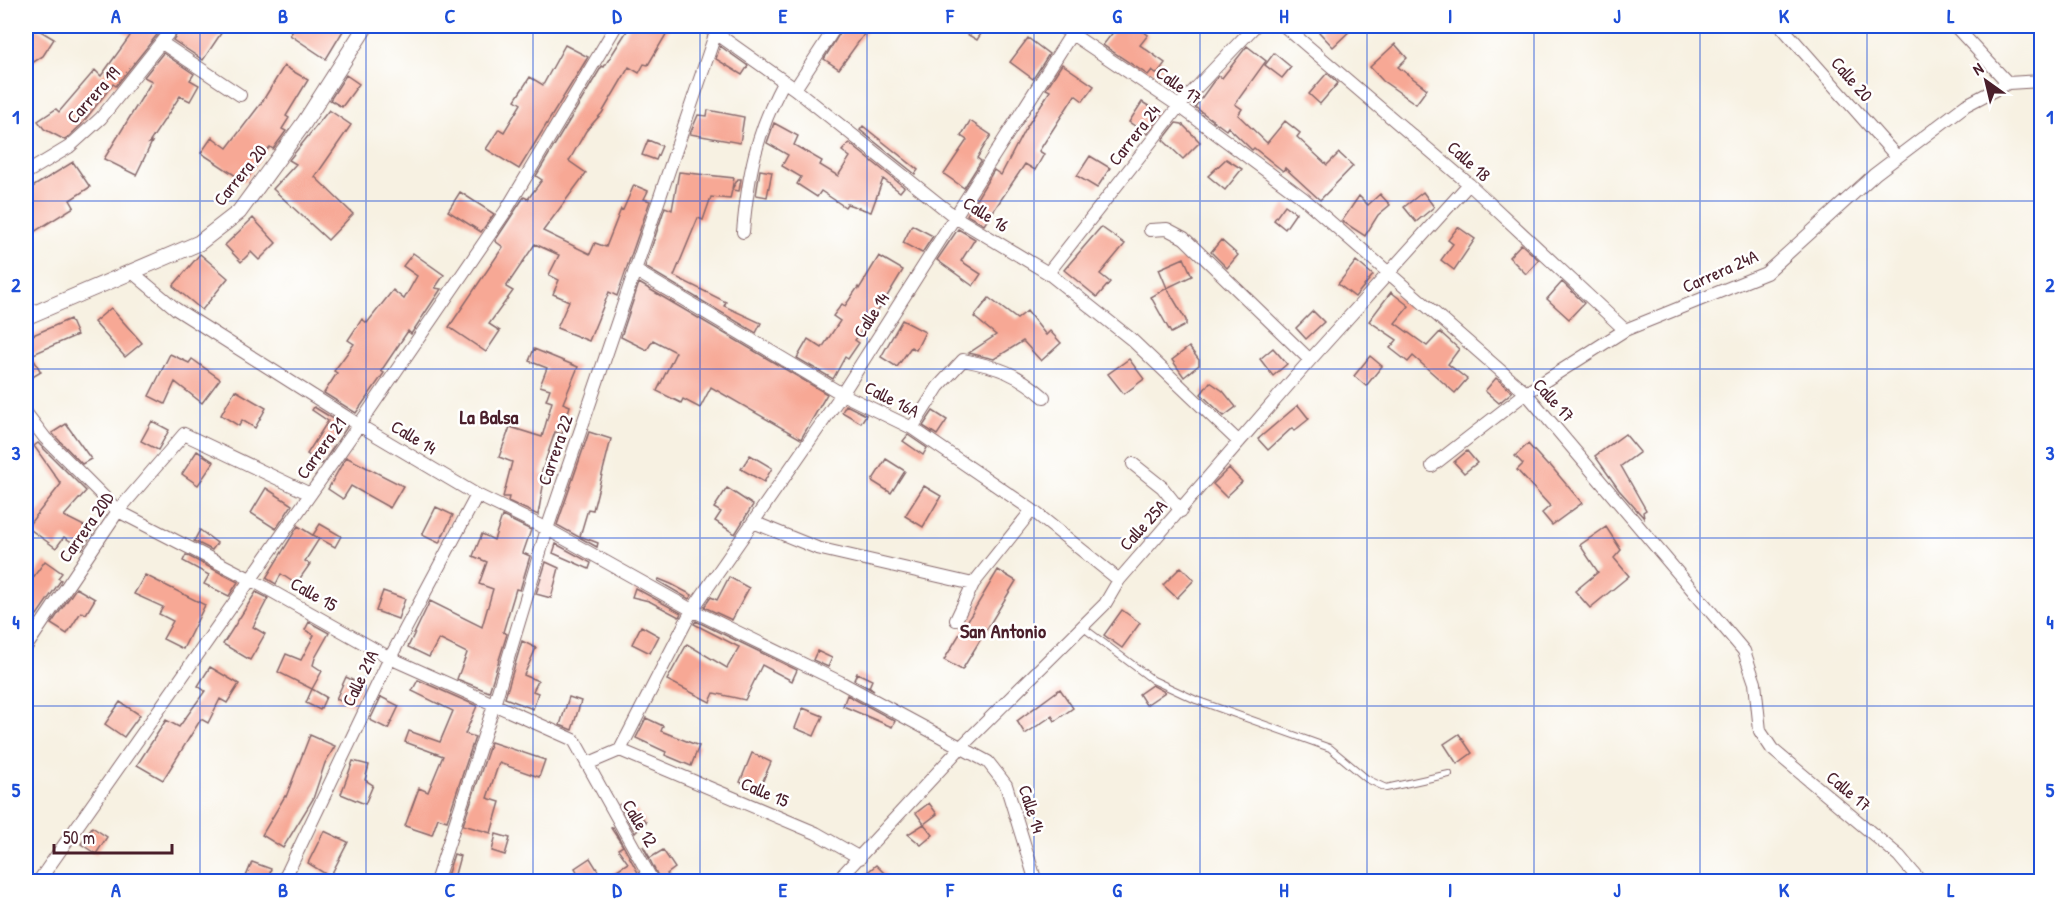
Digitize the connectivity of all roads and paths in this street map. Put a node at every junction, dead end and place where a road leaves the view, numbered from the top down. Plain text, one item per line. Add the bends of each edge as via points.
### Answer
1 (174, 26) edge
2 (366, 26) edge
3 (616, 26) edge
4 (836, 26) edge
5 (1060, 26) edge
6 (1255, 26) edge
7 (1284, 26) edge
8 (1781, 26) edge
9 (1955, 26) edge
10 (711, 28) edge
11 (1072, 33) junction
12 (162, 43) junction
13 (784, 81) junction
14 (2042, 81) edge
15 (2008, 83) junction
16 (795, 89) junction
17 (240, 95) dead end
18 (1179, 106) junction
19 (1897, 157) junction
20 (26, 172) edge
21 (1469, 184) junction
22 (955, 217) junction
23 (1150, 230) dead end
24 (742, 232) dead end
25 (636, 271) junction
26 (132, 272) junction
27 (1048, 273) junction
28 (1388, 275) junction
29 (26, 317) edge
30 (1624, 330) junction
31 (1310, 360) junction
32 (1526, 393) junction
33 (842, 394) junction
34 (1044, 397) dead end
35 (26, 413) edge
36 (359, 425) junction
37 (912, 428) junction
38 (1239, 442) junction
39 (1133, 464) dead end
40 (1432, 466) dead end
41 (310, 494) junction
42 (477, 495) junction
43 (1032, 510) junction
44 (118, 511) junction
45 (1181, 511) junction
46 (753, 522) junction
47 (547, 529) junction
48 (250, 579) junction
49 (1119, 580) junction
50 (973, 584) junction
51 (692, 610) junction
52 (956, 620) dead end
53 (1081, 626) junction
54 (26, 647) edge
55 (390, 658) junction
56 (494, 705) junction
57 (961, 747) junction
58 (620, 750) junction
59 (587, 764) junction
60 (1449, 774) dead end
61 (596, 783) joint
62 (860, 858) junction
63 (26, 878) edge
64 (33, 882) edge
65 (38, 882) edge
66 (284, 882) edge
67 (436, 882) edge
68 (653, 882) edge
69 (836, 882) edge
70 (1036, 882) edge
71 (1921, 882) edge

1 - 12 street, Carrera 19
2 - 26 street, Carrera 20 via 304,123 239,212 199,243
3 - 36 street, Carrera 21 via 505,212
4 - 16 street
5 - 11 street, Calle 17
6 - 18 street, Carrera 24
7 - 21 street, Calle 18
8 - 19 street, Calle 20
9 - 15 street
10 - 13 street, Calle 16
10 - 25 street, Carrera 22
11 - 18 street, Calle 17
11 - 22 street, Calle 14
12 - 17 street
12 - 20 street, Carrera 19 via 101,118 69,147
13 - 16 street, Calle 16
13 - 24 street via 767,114 747,179
14 - 15 street, Carrera 24A
15 - 19 street, Carrera 24A via 1966,105
16 - 22 street, Calle 16
18 - 27 street, Carrera 24
18 - 28 street, Calle 17 via 1303,198
19 - 30 street, Carrera 24A via 1766,273
21 - 28 street, Calle 25A
21 - 30 street, Calle 18
22 - 27 street, Calle 16
22 - 33 street, Calle 14
23 - 31 street via 1167,229 1184,238
25 - 33 street, Calle 16A
25 - 47 street, Carrera 22
26 - 29 street, Carrera 20
26 - 36 street, Calle 14 via 176,309
27 - 38 street, Calle 16 via 1131,339
28 - 31 street, Calle 25A
28 - 32 street, Calle 17
30 - 32 street, Carrera 24A
31 - 38 street, Calle 25A
32 - 40 street, Carrera 24A
32 - 71 street, Calle 17 via 1744,651 1755,683 1760,731 1772,749 1899,855
33 - 37 street, Calle 16A
33 - 46 street, Calle 14
34 - 37 street via 1005,370 963,360 938,387
35 - 44 street, Calle 15 via 45,438
36 - 41 street, Carrera 21
36 - 42 street, Calle 14
37 - 43 street, Calle 16A
38 - 45 street, Calle 25A
39 - 45 street via 1161,487
41 - 44 street, Carrera 20D via 184,434
41 - 48 street, Carrera 21
42 - 47 street, Calle 14
42 - 55 street, Calle 21A
43 - 49 street, Calle 16A
43 - 50 street
44 - 48 street, Calle 15
44 - 54 street, Carrera 20D
45 - 49 street, Calle 25A
46 - 50 street via 817,548
46 - 51 street, Calle 14
47 - 51 street, Calle 14
47 - 56 street, Carrera 22
48 - 55 street, Calle 15
48 - 65 street, Carrera 21
49 - 53 street, Calle 25A via 1105,604
50 - 52 street
51 - 57 street, Calle 14 via 840,682
51 - 58 street, Calle 14
53 - 57 street, Calle 25A
53 - 60 lane via 1153,680 1196,700 1330,748 1367,779 1386,788
55 - 56 street, Calle 15
55 - 66 street, Calle 21A
56 - 59 street, Calle 15 via 574,740
56 - 67 street, Carrera 22
57 - 62 street, Calle 25A
57 - 70 street, Calle 14 via 988,762 1006,785
58 - 59 street
58 - 62 street, Calle 15 via 816,833
59 - 61 street, Calle 15
61 - 68 street, Calle 12
62 - 69 street, Calle 25A
63 - 64 street

